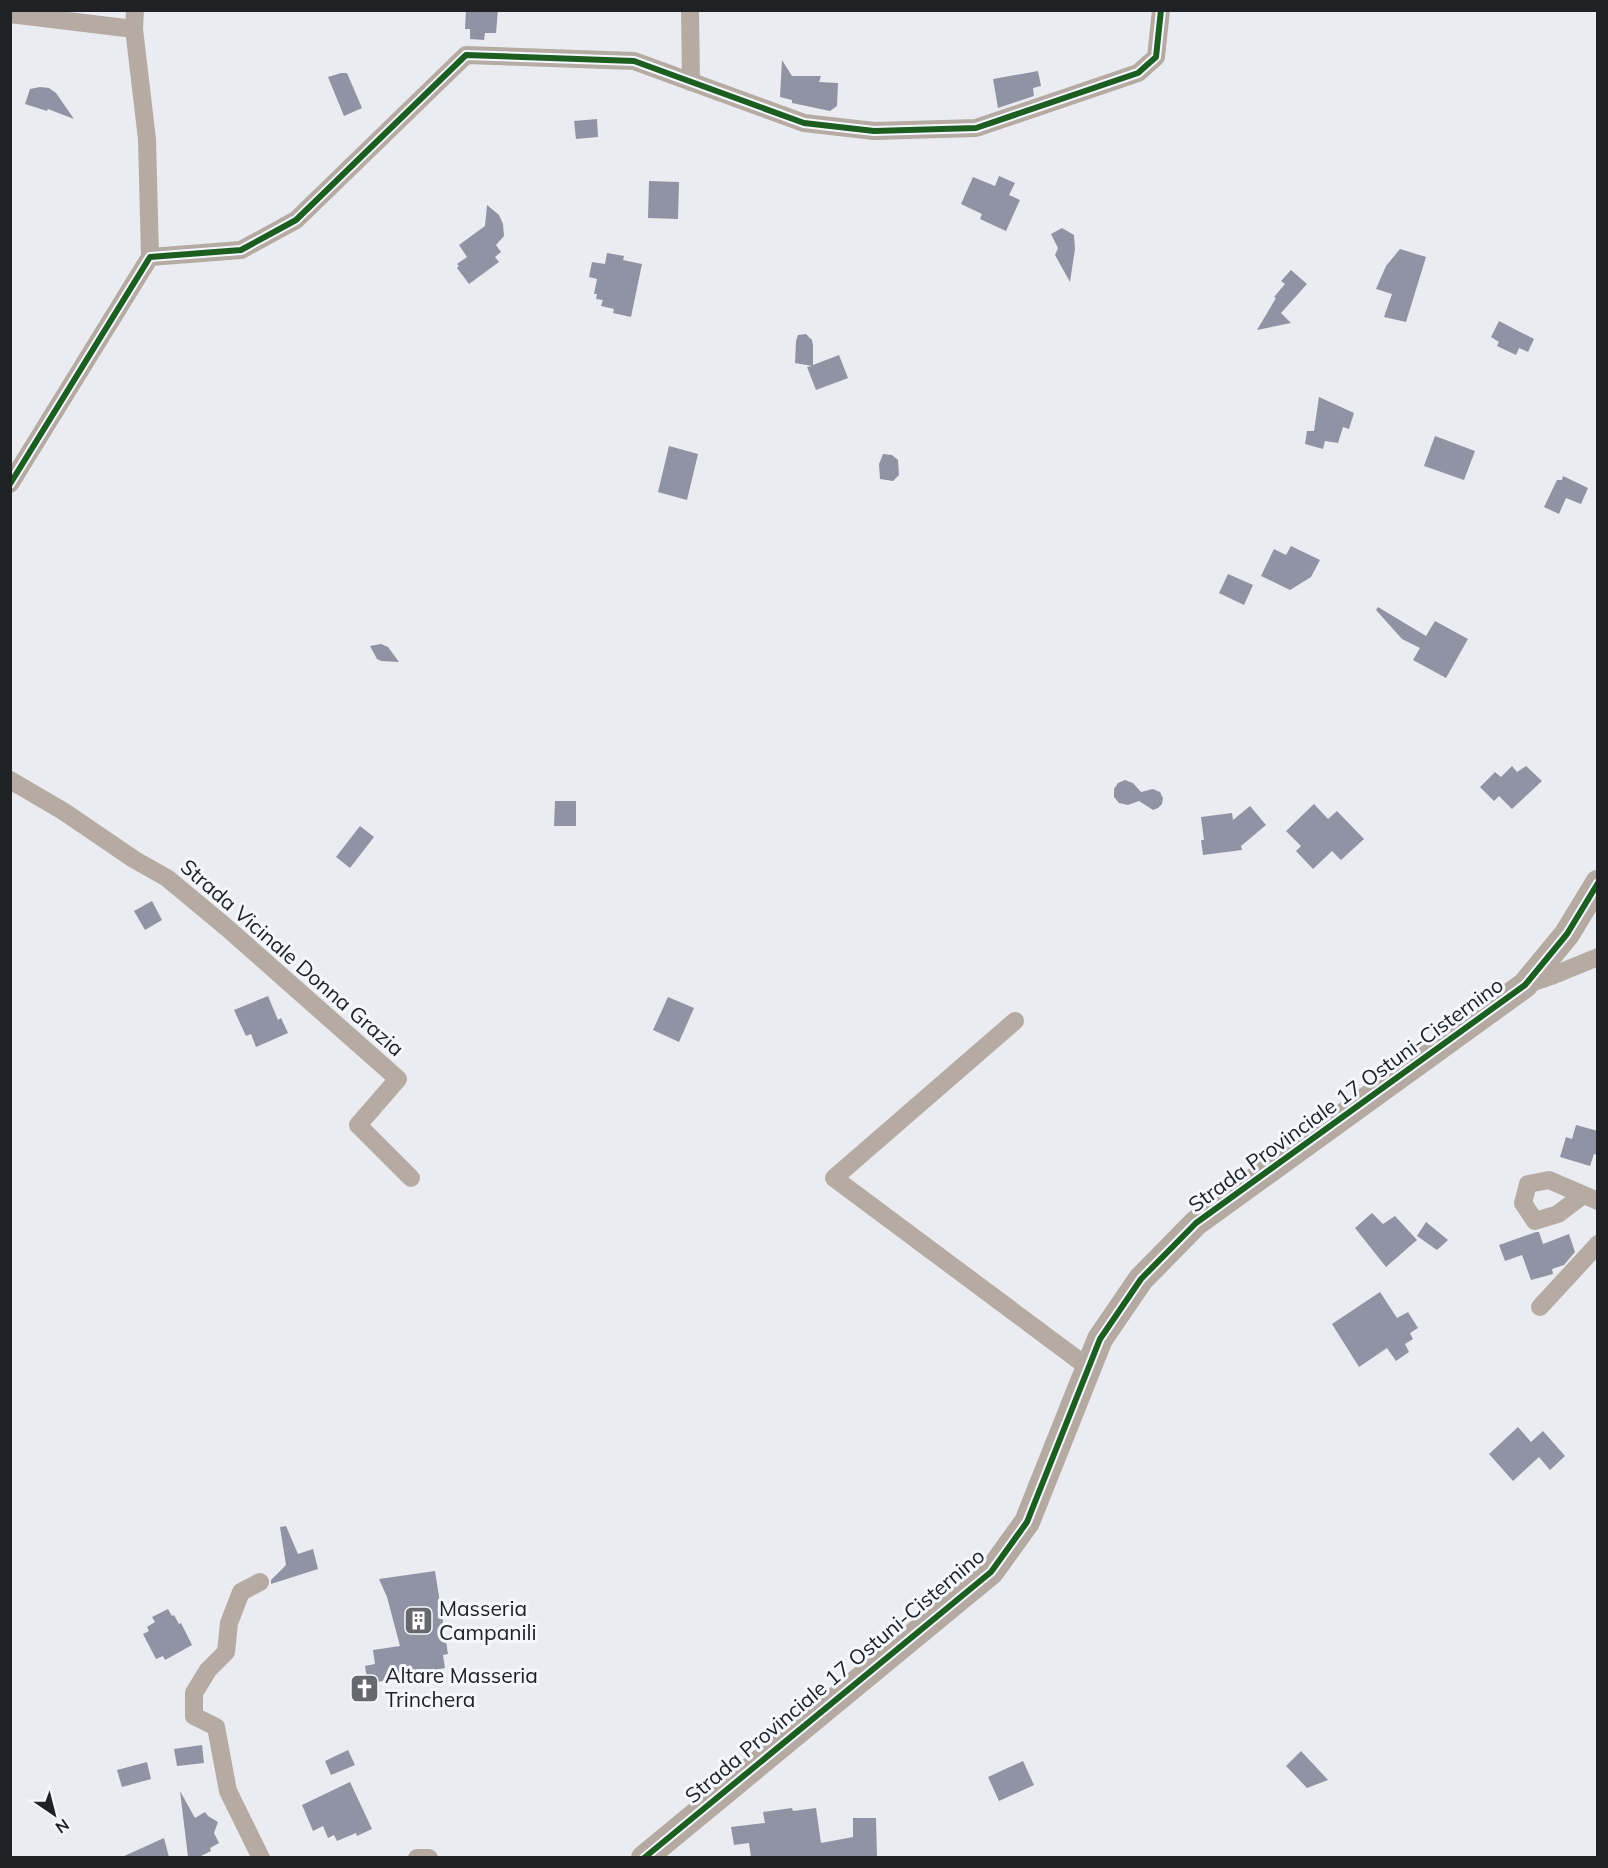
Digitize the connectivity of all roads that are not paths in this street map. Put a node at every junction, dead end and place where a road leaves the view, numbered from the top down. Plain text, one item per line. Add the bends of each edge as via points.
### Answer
1 (690, 10) edge
2 (1161, 10) edge
3 (10, 14) edge
4 (135, 20) edge
5 (691, 81) junction
6 (150, 256) junction
7 (10, 484) edge
8 (10, 780) edge
9 (1598, 883) edge
10 (1598, 957) edge
11 (1525, 985) junction
12 (1015, 1021) dead end
13 (411, 1178) dead end
14 (1598, 1244) edge
15 (1540, 1307) dead end
16 (1089, 1368) junction
17 (260, 1582) dead end
18 (261, 1857) edge
19 (417, 1857) edge
20 (429, 1857) edge
21 (644, 1857) edge

1 - 5 street
2 - 5 street via 1156,57 1138,73 976,128 874,131 804,123
3 - 4 street
4 - 6 street via 147,139
5 - 6 street via 634,61 466,55 296,220 241,250
6 - 7 street
8 - 13 street, Strada Vicinale Donna Grazia via 167,878 398,1079 358,1125
9 - 11 main road, Strada Provinciale 17 Ostuni-Cisternino via 1567,934
10 - 11 street
11 - 16 main road, Strada Provinciale 17 Ostuni-Cisternino via 1196,1223 1141,1280 1100,1339
12 - 16 street via 834,1178
14 - 15 street
16 - 21 main road, Strada Provinciale 17 Ostuni-Cisternino via 1028,1522 991,1572
17 - 18 street via 241,1592 229,1623 226,1652 208,1670 194,1693 194,1716 216,1727 228,1791
19 - 20 street

